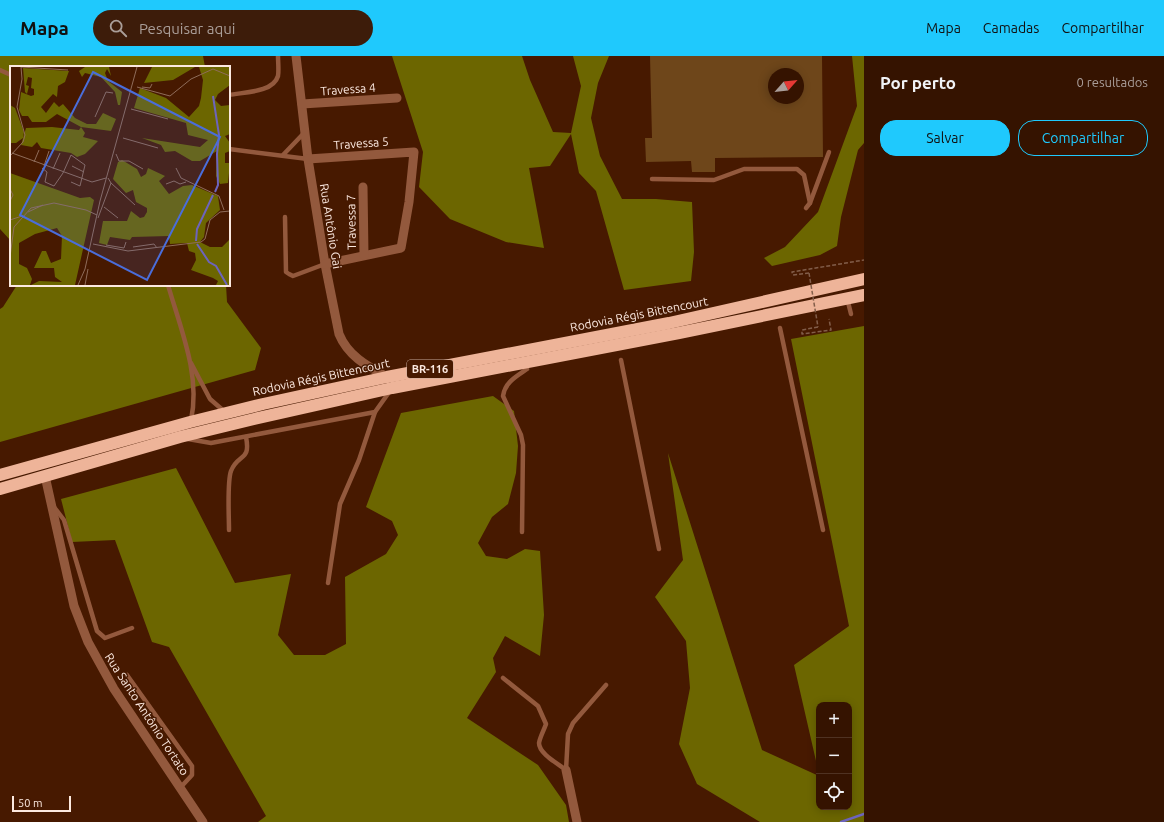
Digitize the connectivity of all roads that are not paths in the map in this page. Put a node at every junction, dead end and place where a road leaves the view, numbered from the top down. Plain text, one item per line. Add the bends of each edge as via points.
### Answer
1 (278, 56) edge
2 (296, 56) edge
3 (1, 70) edge
4 (10, 74) edge
5 (230, 95) edge
6 (397, 98) dead end
7 (302, 104) junction
8 (305, 132) junction
9 (230, 148) edge
10 (829, 152) dead end
11 (283, 155) junction
12 (308, 159) junction
13 (652, 179) dead end
14 (362, 187) dead end
15 (810, 202) junction
16 (806, 208) dead end
17 (285, 217) dead end
18 (364, 256) junction
19 (325, 264) junction
20 (864, 279) edge
21 (168, 286) edge
22 (864, 295) edge
23 (847, 298) junction
24 (851, 314) dead end
25 (780, 328) dead end
26 (188, 358) junction
27 (622, 360) dead end
28 (527, 368) dead end
29 (389, 382) junction
30 (375, 412) junction
31 (226, 413) junction
32 (190, 422) junction
33 (180, 437) junction
34 (246, 437) junction
35 (0, 475) edge
36 (45, 476) junction
37 (0, 488) edge
38 (51, 504) junction
39 (229, 530) dead end
40 (823, 530) dead end
41 (522, 532) dead end
42 (659, 549) dead end
43 (328, 583) dead end
44 (132, 628) dead end
45 (127, 675) dead end
46 (503, 678) dead end
47 (606, 684) dead end
48 (566, 770) junction
49 (180, 788) junction
50 (203, 822) edge
51 (577, 822) edge

1 - 5 lane via 278,76 273,83 266,88
2 - 7 street, Rua Antônio Gai
3 - 4 lane
6 - 7 street, Travessa 4
7 - 8 street, Rua Antônio Gai
8 - 11 lane
8 - 12 street, Rua Antônio Gai
9 - 11 lane
10 - 15 lane
11 - 12 lane
12 - 18 street, Travessa 5 via 414,152 401,248
12 - 19 street, Rua Antônio Gai
13 - 15 lane via 714,180 744,170 797,170 804,175
14 - 18 street, Travessa 7
15 - 16 lane
17 - 19 lane via 286,272 293,276
18 - 19 street
19 - 29 street, Rua Antônio Gai via 336,322 343,343 356,358
20 - 29 highway, Rodovia Régis Bittencourt / BR-116
21 - 26 lane
22 - 23 highway, Rodovia Régis Bittencourt / BR-116
23 - 24 lane
23 - 29 highway, Rodovia Régis Bittencourt / BR-116 via 679,334
25 - 40 lane
26 - 31 lane via 210,399
26 - 32 lane via 194,397
27 - 42 lane
28 - 41 lane via 509,383 504,389 503,396 523,445
29 - 30 lane
29 - 31 highway, Rodovia Régis Bittencourt / BR-116
29 - 33 highway, Rodovia Régis Bittencourt / BR-116
30 - 34 lane
30 - 43 lane via 359,460 340,504
31 - 32 highway, Rodovia Régis Bittencourt / BR-116
32 - 35 highway, Rodovia Régis Bittencourt / BR-116
33 - 34 lane via 212,443
33 - 36 highway, Rodovia Régis Bittencourt / BR-116
34 - 39 lane via 247,453 231,472
36 - 37 highway, Rodovia Régis Bittencourt / BR-116
36 - 38 street, Rua Santo Antônio Tortato
38 - 44 lane via 64,520 98,631 105,638
38 - 49 street, Rua Santo Antônio Tortato via 74,606 88,642 114,689
45 - 49 lane via 192,766 192,775
46 - 48 lane via 538,706 546,724 540,747
47 - 48 lane via 573,723 568,734
48 - 51 street
49 - 50 street, Rua Santo Antônio Tortato

